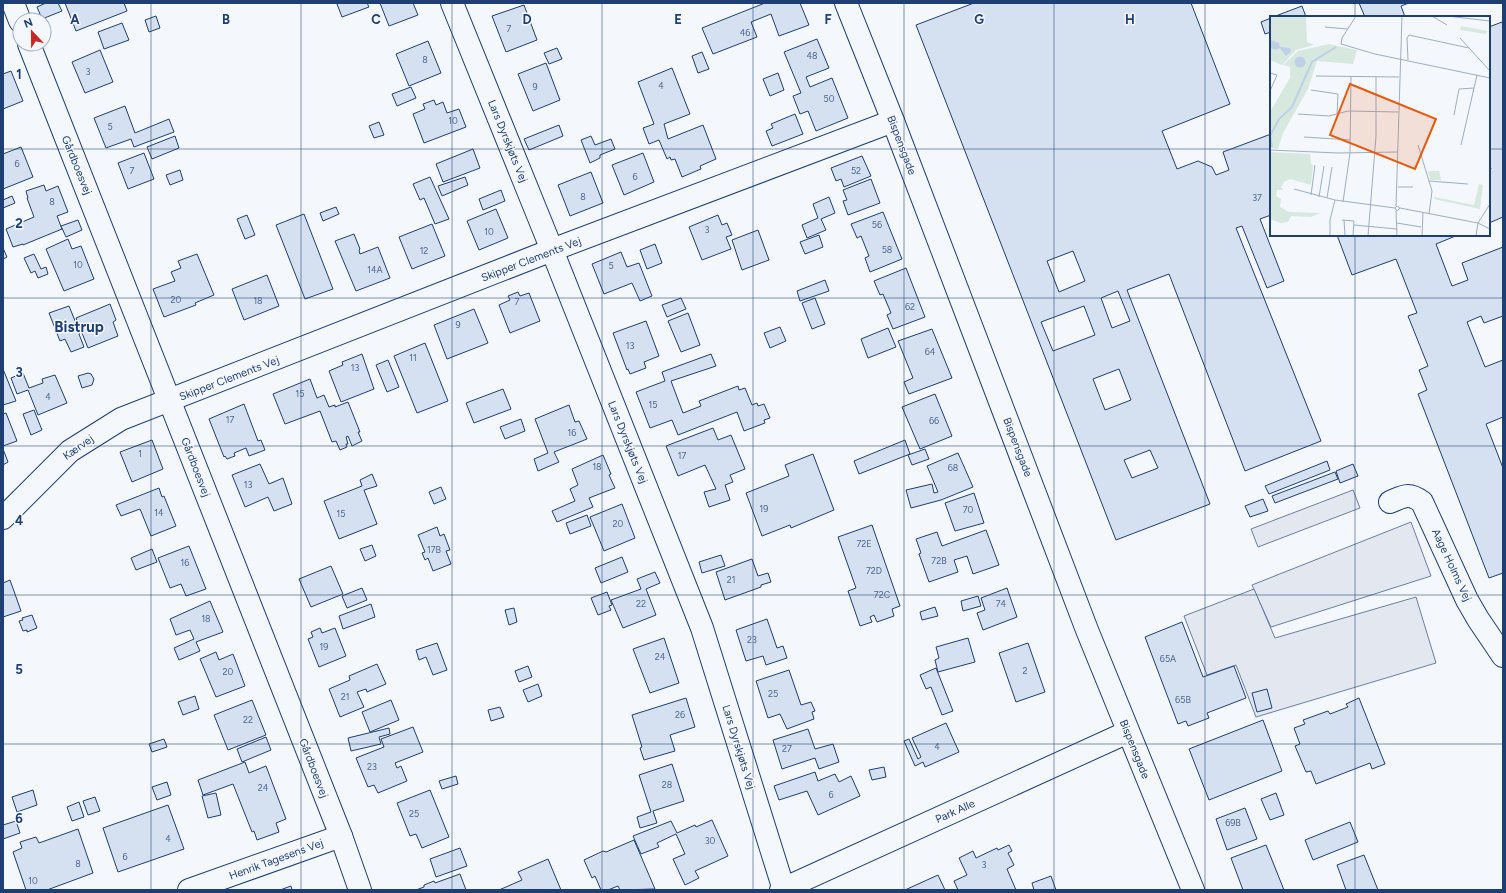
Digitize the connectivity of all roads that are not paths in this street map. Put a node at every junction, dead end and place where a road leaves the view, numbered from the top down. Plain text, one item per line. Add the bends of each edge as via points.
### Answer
1 (452, 3) edge
2 (846, 3) edge
3 (32, 52) edge
4 (893, 121) junction
5 (552, 250) junction
6 (170, 401) junction
7 (1390, 502) dead end
8 (3, 518) edge
9 (1503, 656) edge
10 (1128, 732) junction
11 (341, 836) junction
12 (189, 890) edge
13 (360, 890) edge
14 (783, 890) edge
15 (1194, 890) edge

1 - 5 street, Lars Dyrskjøts Vej
2 - 4 street, Bispensgade
3 - 6 street, Gårdboesvej
4 - 5 street, Skipper Clements Vej
4 - 10 street, Bispensgade
5 - 6 street, Skipper Clements Vej
5 - 14 street, Lars Dyrskjøts Vej via 702,628
6 - 8 street, Kærvej via 121,419 70,451
6 - 11 street, Gårdboesvej
7 - 9 street, Aage Holms Vej via 1406,495 1414,496 1422,502 1467,600
10 - 14 street, Park Alle
10 - 15 street, Bispensgade
11 - 12 street, Henrik Tagesens Vej
11 - 13 street, Gårdboesvej

